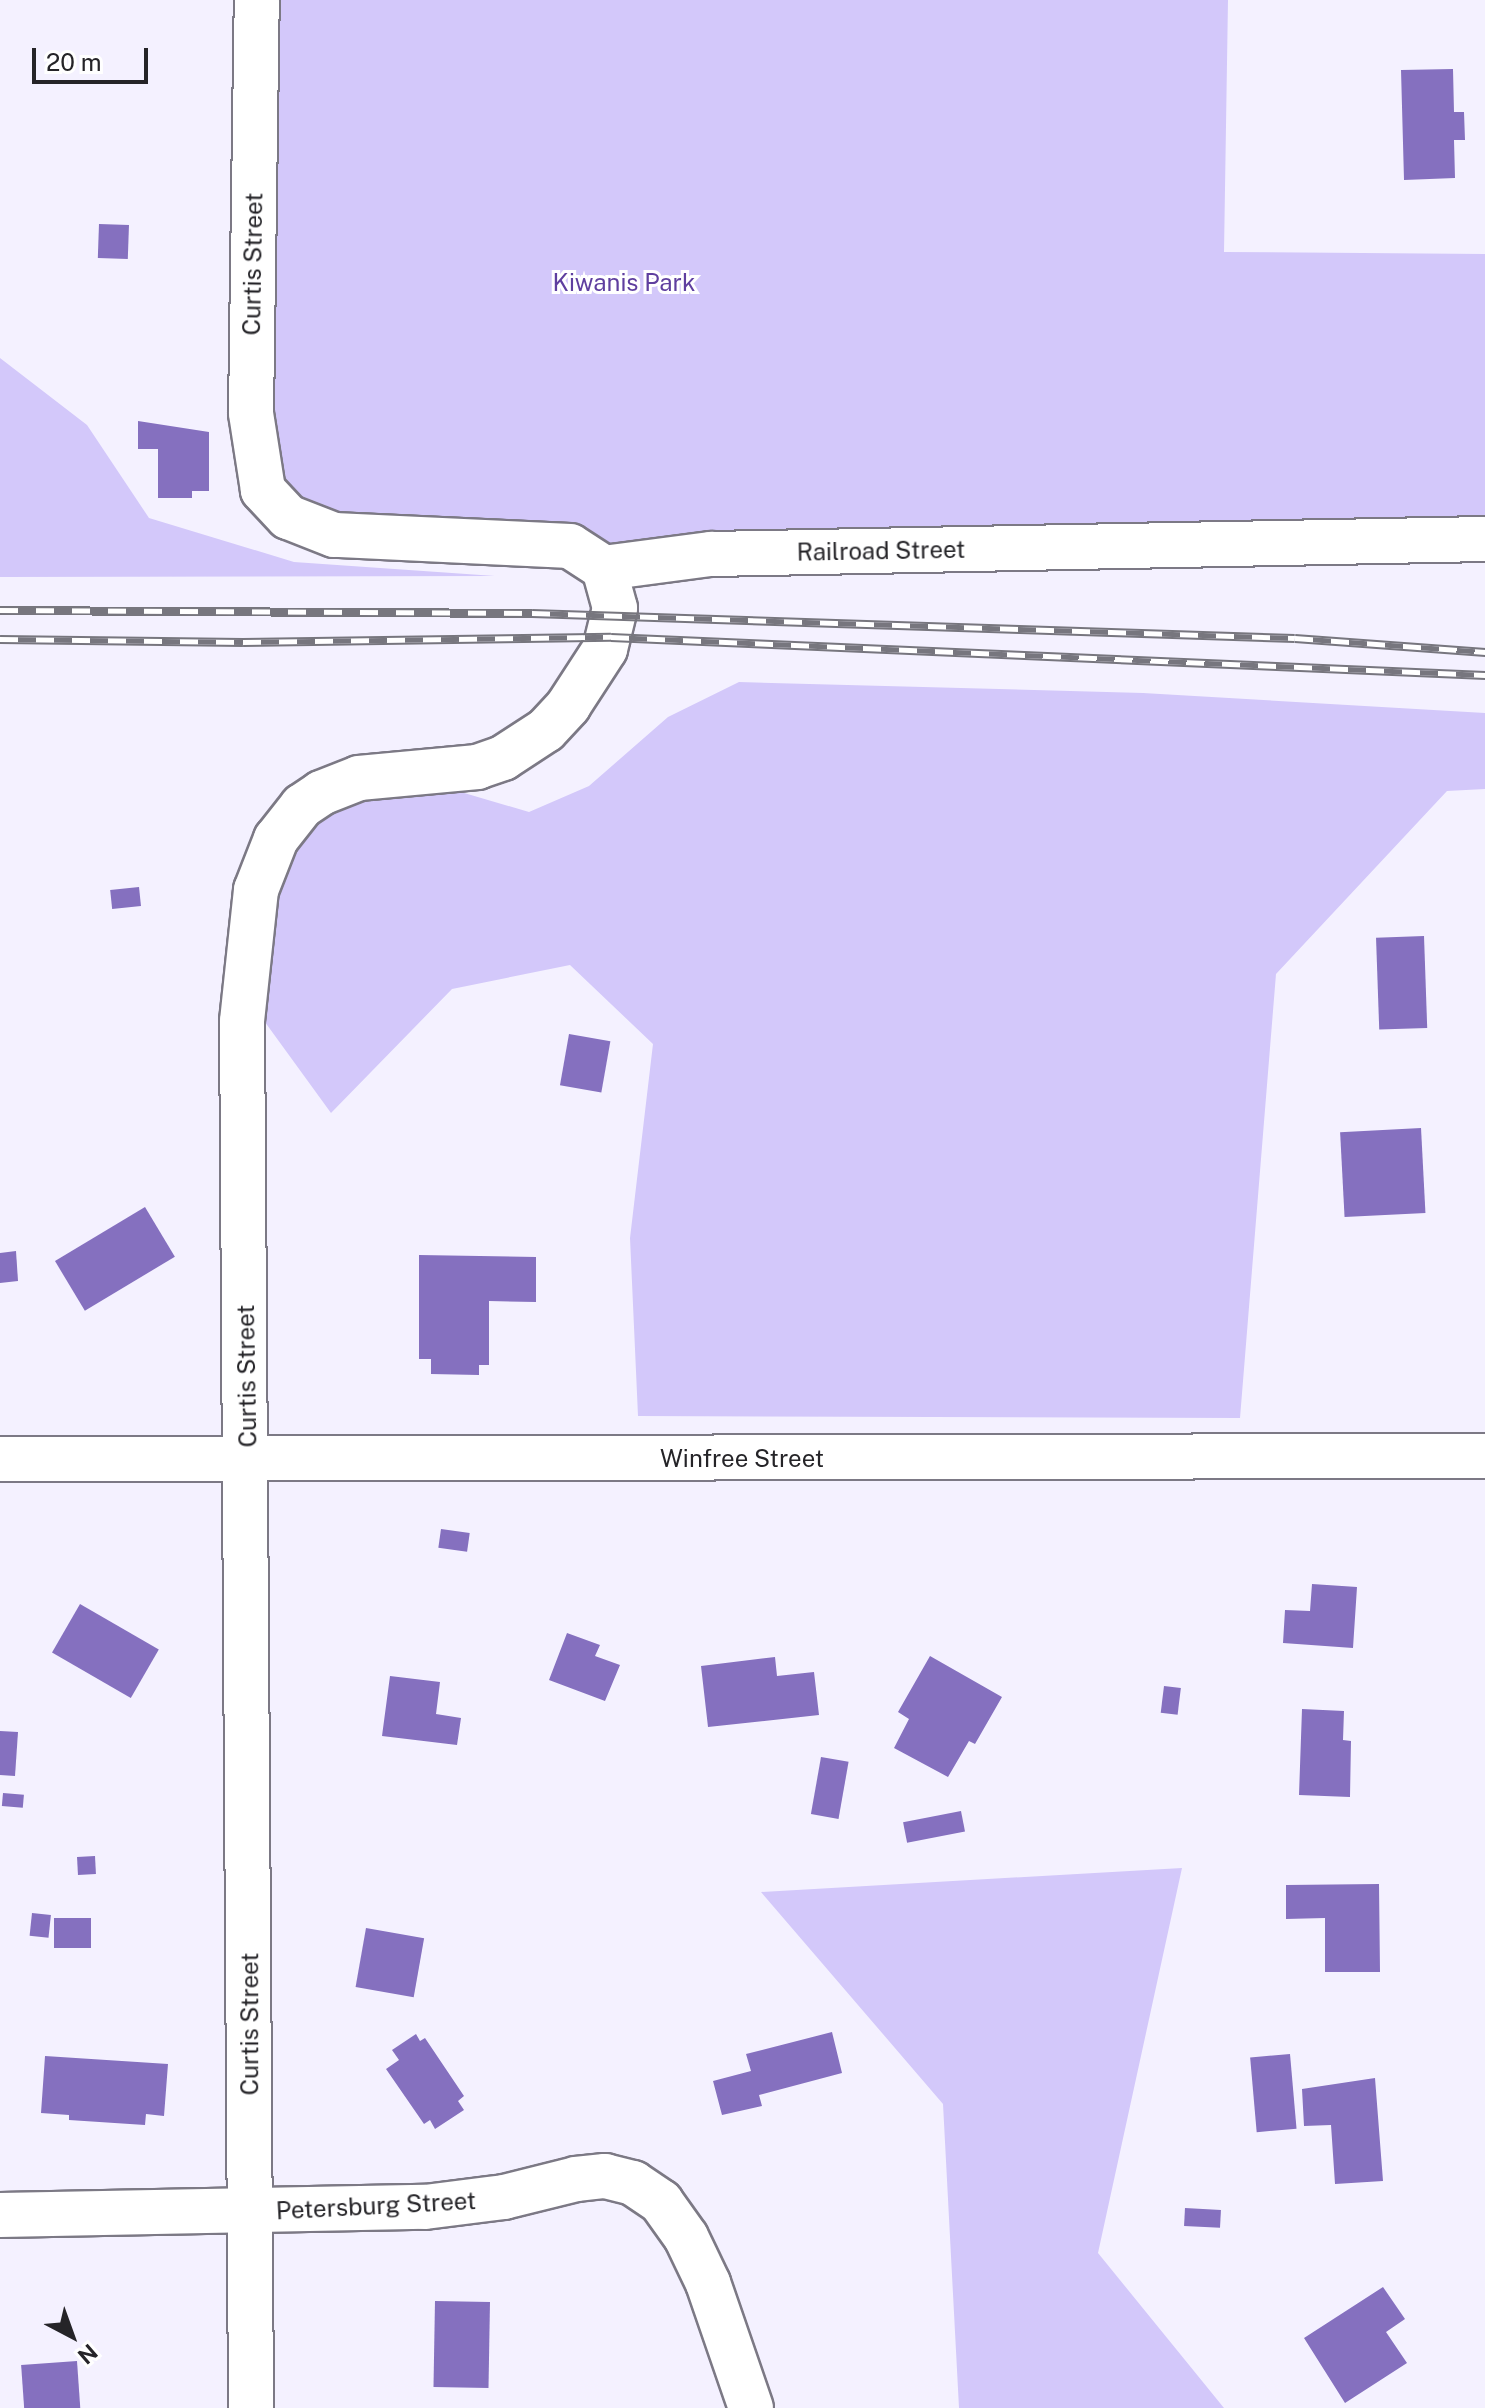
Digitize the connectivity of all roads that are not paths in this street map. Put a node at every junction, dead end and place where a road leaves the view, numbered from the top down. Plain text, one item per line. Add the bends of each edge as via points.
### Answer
1 (257, 0) edge
2 (1485, 539) edge
3 (604, 568) junction
4 (1485, 1456) edge
5 (0, 1459) edge
6 (248, 1461) junction
7 (251, 2213) junction
8 (0, 2215) edge
9 (251, 2408) edge
10 (751, 2408) edge

1 - 3 street, Curtis Street via 251,413 258,481 288,517 346,536 570,546
2 - 3 street, Railroad Street via 711,554
3 - 6 street, Curtis Street via 614,592 611,637 568,706 546,730 503,758 477,767 341,783 302,806 268,853 254,902 242,1021
4 - 6 street, Winfree Street
5 - 6 street, Winfree Street
6 - 7 street, Curtis Street
7 - 8 street, Petersburg Street
7 - 9 street, Curtis Street
7 - 10 street, Petersburg Street via 425,2207 605,2176 633,2183 661,2202 686,2237 708,2283

